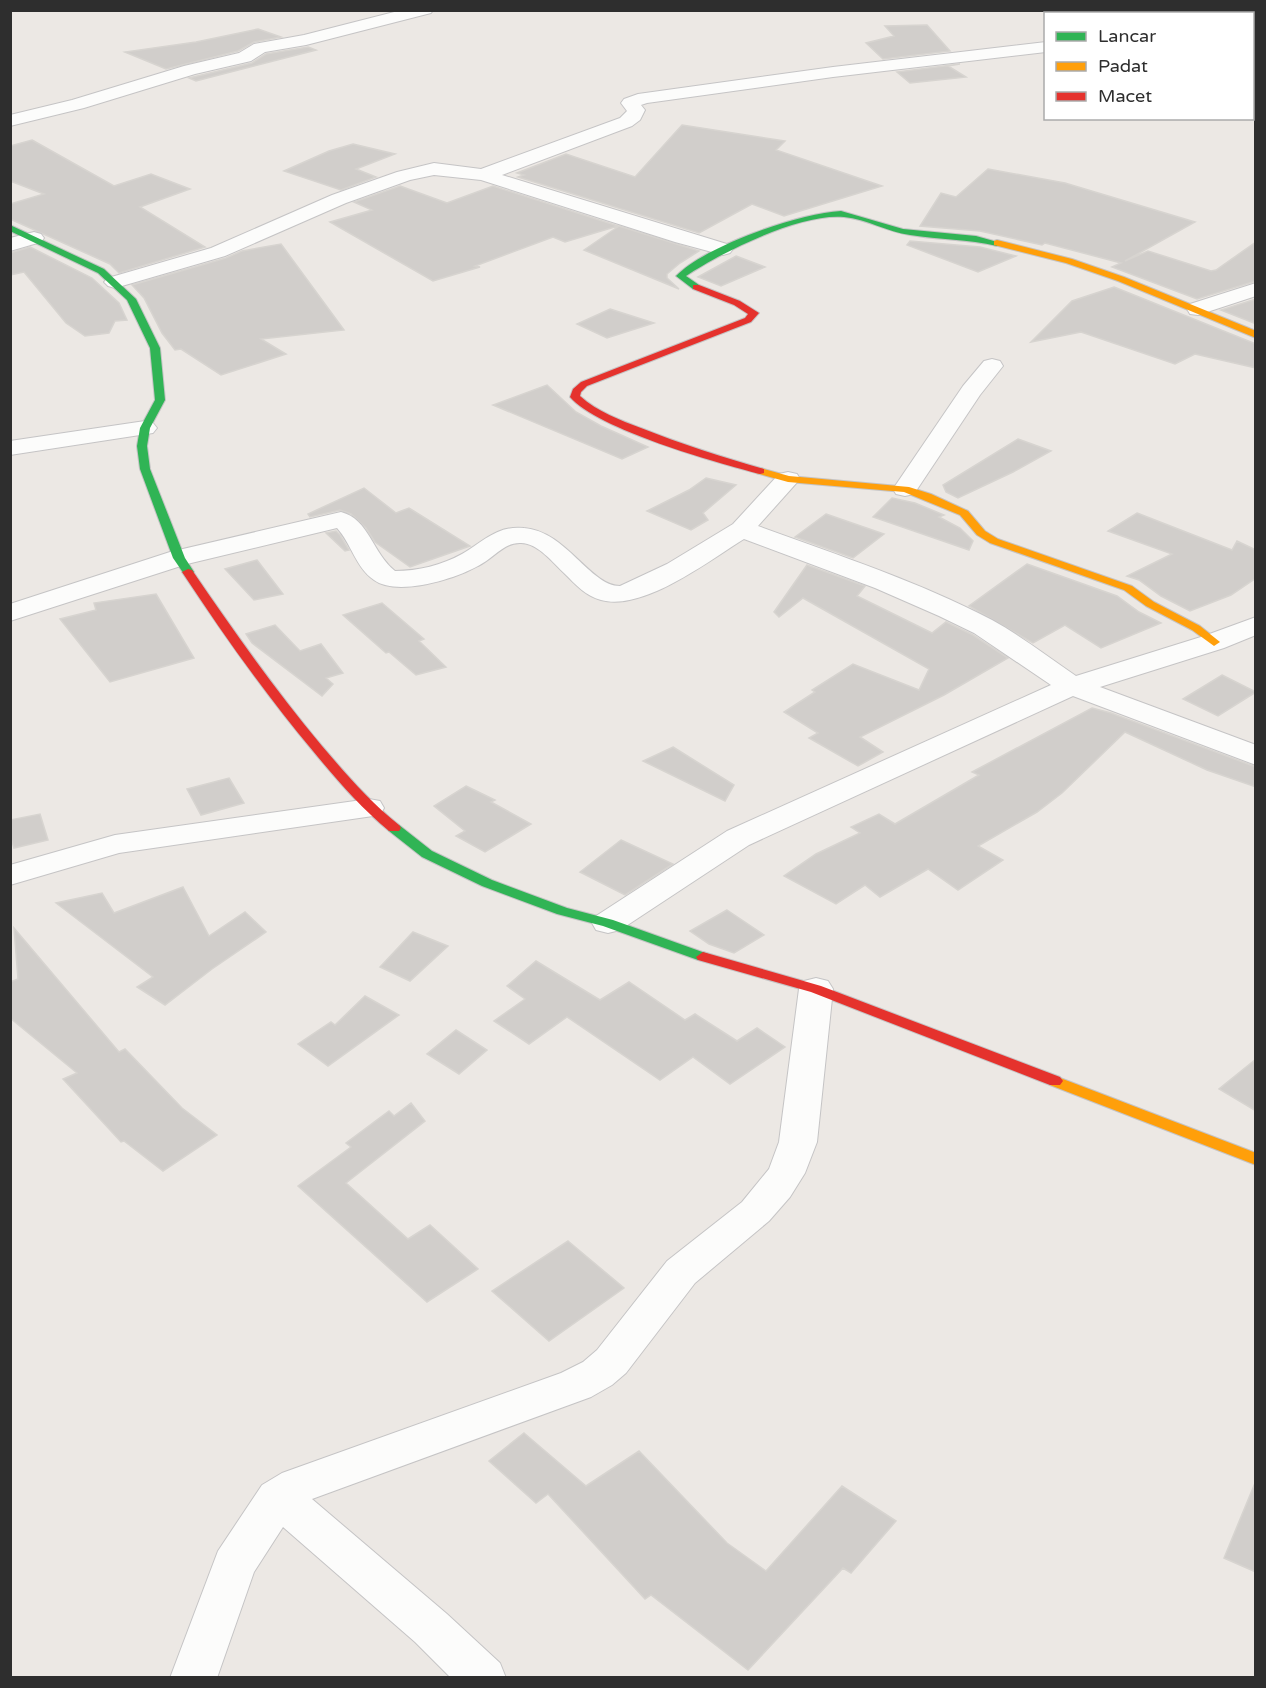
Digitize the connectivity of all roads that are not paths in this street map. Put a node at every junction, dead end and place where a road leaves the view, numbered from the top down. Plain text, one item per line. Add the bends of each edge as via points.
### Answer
1 (425, 10) edge
2 (1044, 47) edge
3 (10, 121) edge
4 (483, 175) junction
5 (10, 227) edge
6 (34, 238) junction
7 (10, 245) edge
8 (723, 249) junction
9 (115, 282) junction
10 (1256, 289) edge
11 (1198, 309) junction
12 (1256, 335) edge
13 (992, 366) dead end
14 (145, 428) junction
15 (10, 448) edge
16 (788, 479) junction
17 (905, 489) junction
18 (742, 529) junction
19 (179, 558) junction
20 (10, 613) edge
21 (1256, 625) edge
22 (1214, 642) junction
23 (1072, 686) junction
24 (1256, 756) edge
25 (369, 808) junction
26 (10, 875) edge
27 (608, 923) junction
28 (816, 989) junction
29 (1256, 1159) edge
30 (277, 1498) junction
31 (193, 1677) edge
32 (483, 1677) edge

1 - 3 street via 260,48 245,57
2 - 4 street via 644,98 630,103 636,110 626,122
4 - 8 street
4 - 9 street via 448,169 421,171 339,199 218,252
5 - 6 street
6 - 7 street
6 - 9 street
8 - 11 street via 816,217 839,214 909,233 970,237 1048,255
8 - 16 street via 687,269 681,279 733,300 754,313 752,316 584,384 575,397 610,419 686,450
9 - 14 street via 131,299 154,348 160,400
10 - 11 street
11 - 12 street
13 - 17 street
14 - 15 street
14 - 19 street via 145,468
16 - 17 street
16 - 18 street
17 - 22 street via 964,513 981,533 994,541 1128,588
18 - 19 street via 635,590 618,594 595,588 544,541 522,535 500,539 460,566 401,579 383,574 341,520
18 - 23 street via 949,610 984,627
19 - 20 street
19 - 25 street via 241,652
21 - 22 street
22 - 23 street
23 - 24 street
23 - 27 street via 738,838
25 - 26 street via 115,844
25 - 27 street via 427,854 487,883 562,911
27 - 28 street via 726,965
28 - 29 street
28 - 30 street via 793,1163 772,1196 748,1220 683,1270 612,1361 598,1374 576,1385 297,1486
30 - 31 street via 234,1565
30 - 32 street

